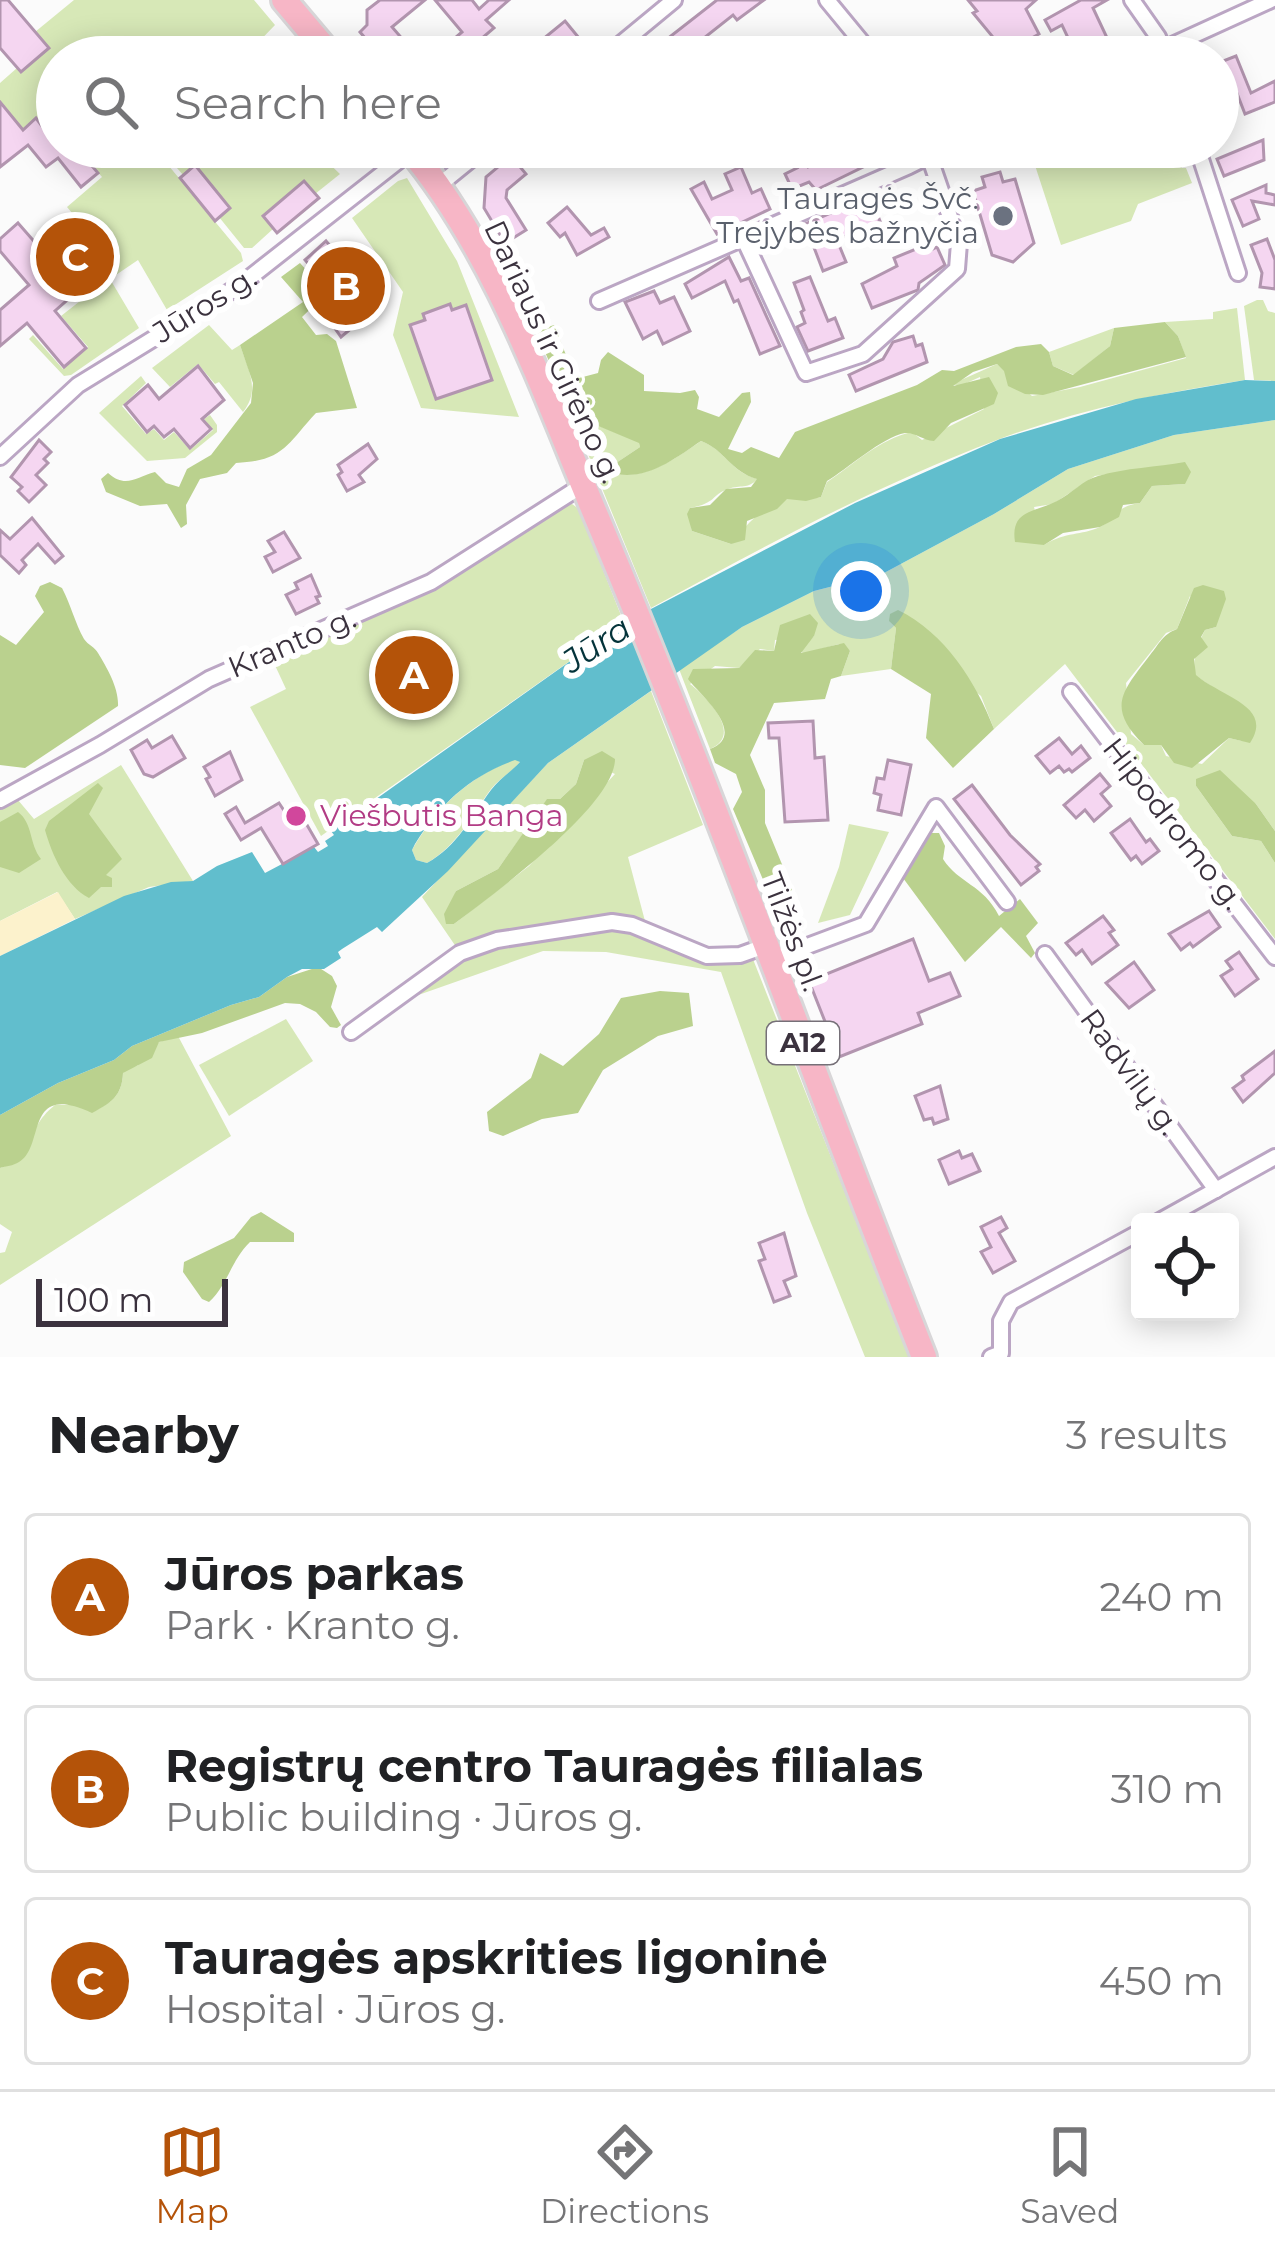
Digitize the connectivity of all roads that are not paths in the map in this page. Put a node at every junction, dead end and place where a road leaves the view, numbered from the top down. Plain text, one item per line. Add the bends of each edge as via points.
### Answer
1 (284, 0) edge
2 (674, 0) edge
3 (827, 0) edge
4 (1132, 0) edge
5 (1271, 0) edge
6 (314, 36) edge
7 (630, 36) edge
8 (857, 36) edge
9 (1154, 36) edge
10 (1199, 36) edge
11 (386, 168) edge
12 (424, 168) edge
13 (459, 168) edge
14 (895, 168) edge
15 (937, 168) edge
16 (1204, 168) edge
17 (438, 185) junction
18 (743, 237) junction
19 (1238, 273) dead end
20 (599, 301) dead end
21 (0, 457) edge
22 (583, 485) junction
23 (1071, 692) dead end
24 (683, 729) joint
25 (0, 800) edge
26 (1007, 902) dead end
27 (768, 953) junction
28 (1045, 954) dead end
29 (1275, 957) edge
30 (351, 1032) dead end
31 (1275, 1157) edge
32 (1216, 1190) junction
33 (1174, 1213) edge
34 (1131, 1237) edge
35 (999, 1356) edge
36 (924, 1357) edge

1 - 6 highway
2 - 7 street
3 - 8 street
4 - 9 street
5 - 10 street
11 - 21 street, Jūros g. via 250,279 78,385
12 - 17 highway, Dariaus ir Girėno g. / A12
13 - 17 street
14 - 18 street
15 - 18 street via 959,264 863,354 806,373
16 - 19 street
17 - 22 highway, Dariaus ir Girėno g. / A12 via 501,299
18 - 20 street
22 - 24 highway, Dariaus ir Girėno g. / A12
22 - 25 street, Kranto g. via 431,582 208,680
23 - 29 street, Hipodromo g.
24 - 27 highway, Tilžės pl. / A12
26 - 27 street via 936,807 866,924
27 - 30 street via 707,956 612,922 497,940 460,953
27 - 36 highway, Tilžės pl. / A12
28 - 32 street, Radvilų g.
31 - 32 street
32 - 33 street
34 - 35 street via 1011,1302

